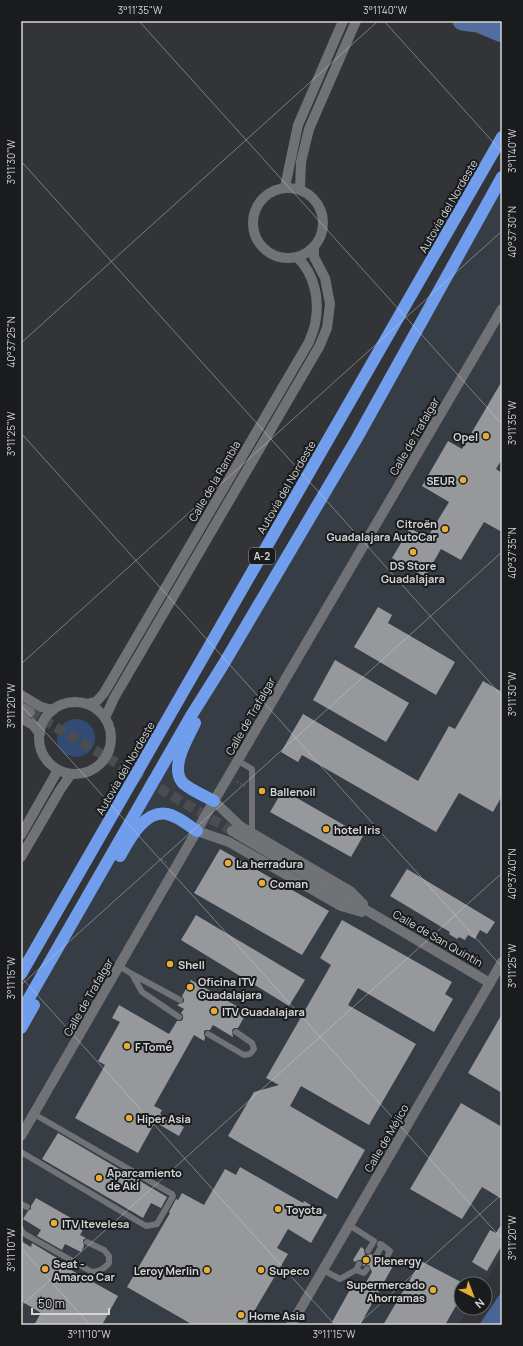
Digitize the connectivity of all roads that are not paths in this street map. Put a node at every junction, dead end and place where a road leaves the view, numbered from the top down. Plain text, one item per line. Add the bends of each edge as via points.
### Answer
1 (344, 21) edge
2 (356, 21) edge
3 (502, 137) edge
4 (502, 177) edge
5 (285, 187) junction
6 (300, 189) junction
7 (314, 247) junction
8 (297, 257) junction
9 (502, 309) edge
10 (223, 665) junction
11 (21, 695) edge
12 (87, 704) junction
13 (53, 710) junction
14 (24, 713) edge
15 (105, 718) junction
16 (40, 734) junction
17 (238, 761) junction
18 (58, 770) junction
19 (72, 774) junction
20 (214, 801) junction
21 (197, 831) junction
22 (232, 832) tunnel mouth
23 (252, 833) junction
24 (21, 835) edge
25 (21, 857) edge
26 (374, 914) junction
27 (502, 962) edge
28 (119, 966) junction
29 (21, 974) edge
30 (132, 974) junction
31 (490, 983) junction
32 (180, 1000) dead end
33 (21, 1012) edge
34 (179, 1017) dead end
35 (21, 1028) edge
36 (236, 1032) dead end
37 (208, 1034) dead end
38 (34, 1114) junction
39 (21, 1136) edge
40 (21, 1152) edge
41 (21, 1204) edge
42 (27, 1207) dead end
43 (348, 1225) junction
44 (21, 1229) edge
45 (374, 1241) junction
46 (87, 1242) dead end
47 (382, 1245) junction
48 (368, 1251) dead end
49 (376, 1256) dead end
50 (385, 1261) dead end
51 (360, 1264) dead end
52 (323, 1270) junction
53 (356, 1270) junction
54 (367, 1272) dead end
55 (291, 1325) edge

1 - 5 street via 298,125
2 - 6 street via 309,129 301,162
3 - 29 highway, Autovía del Nordeste / A-2
4 - 10 highway, A-2 via 361,431
5 - 6 street
5 - 8 street via 264,196 256,206 252,219 254,236 261,247 271,254 284,258
6 - 7 street via 313,198 321,209 323,224
7 - 8 street
7 - 15 street via 314,257 324,278 330,304 327,328 319,347 114,698
8 - 12 street, Calle de la Rambla via 304,263 313,282 318,304 309,342 104,693 96,702
9 - 17 street, Calle de Trafalgar
10 - 20 highway via 184,747 178,769 182,781 187,786
10 - 33 highway, A-2
11 - 13 street
12 - 13 street via 64,704
12 - 15 street
13 - 16 street via 44,721
14 - 16 street
15 - 19 street via 110,728 109,751 94,769
16 - 18 street via 41,748 47,761
17 - 20 street, Calle de Trafalgar
17 - 23 lane via 252,769
18 - 19 street
18 - 24 street
19 - 25 street
20 - 21 street, Calle de Trafalgar
20 - 23 street, Calle de San Quintín via 240,826
21 - 26 street, Calle de San Quintín via 229,842 341,906
21 - 28 street, Calle de Trafalgar
21 - 35 highway via 174,816 166,814 158,813 143,822 126,845
22 - 26 street, Calle de San Quintín
23 - 26 street, Calle de San Quintín via 350,891
26 - 31 street, Calle de San Quintín
27 - 31 street, Calle de Méjico
28 - 30 lane
28 - 38 street, Calle de Trafalgar
30 - 32 lane
30 - 34 lane via 142,992
31 - 43 street, Calle de Méjico
36 - 37 lane via 252,1042 254,1049 250,1054 244,1055
38 - 39 street, Calle de Trafalgar
38 - 40 lane via 173,1196 157,1224 146,1226
41 - 42 lane
43 - 45 lane
43 - 52 street, Calle de Méjico
44 - 46 lane via 23,1233 92,1272 100,1271 110,1263 109,1256 104,1250
45 - 47 lane
45 - 48 lane
47 - 49 lane
47 - 50 lane via 390,1251
51 - 53 lane
52 - 53 lane via 340,1279
52 - 55 street, Calle de Méjico
53 - 54 lane

